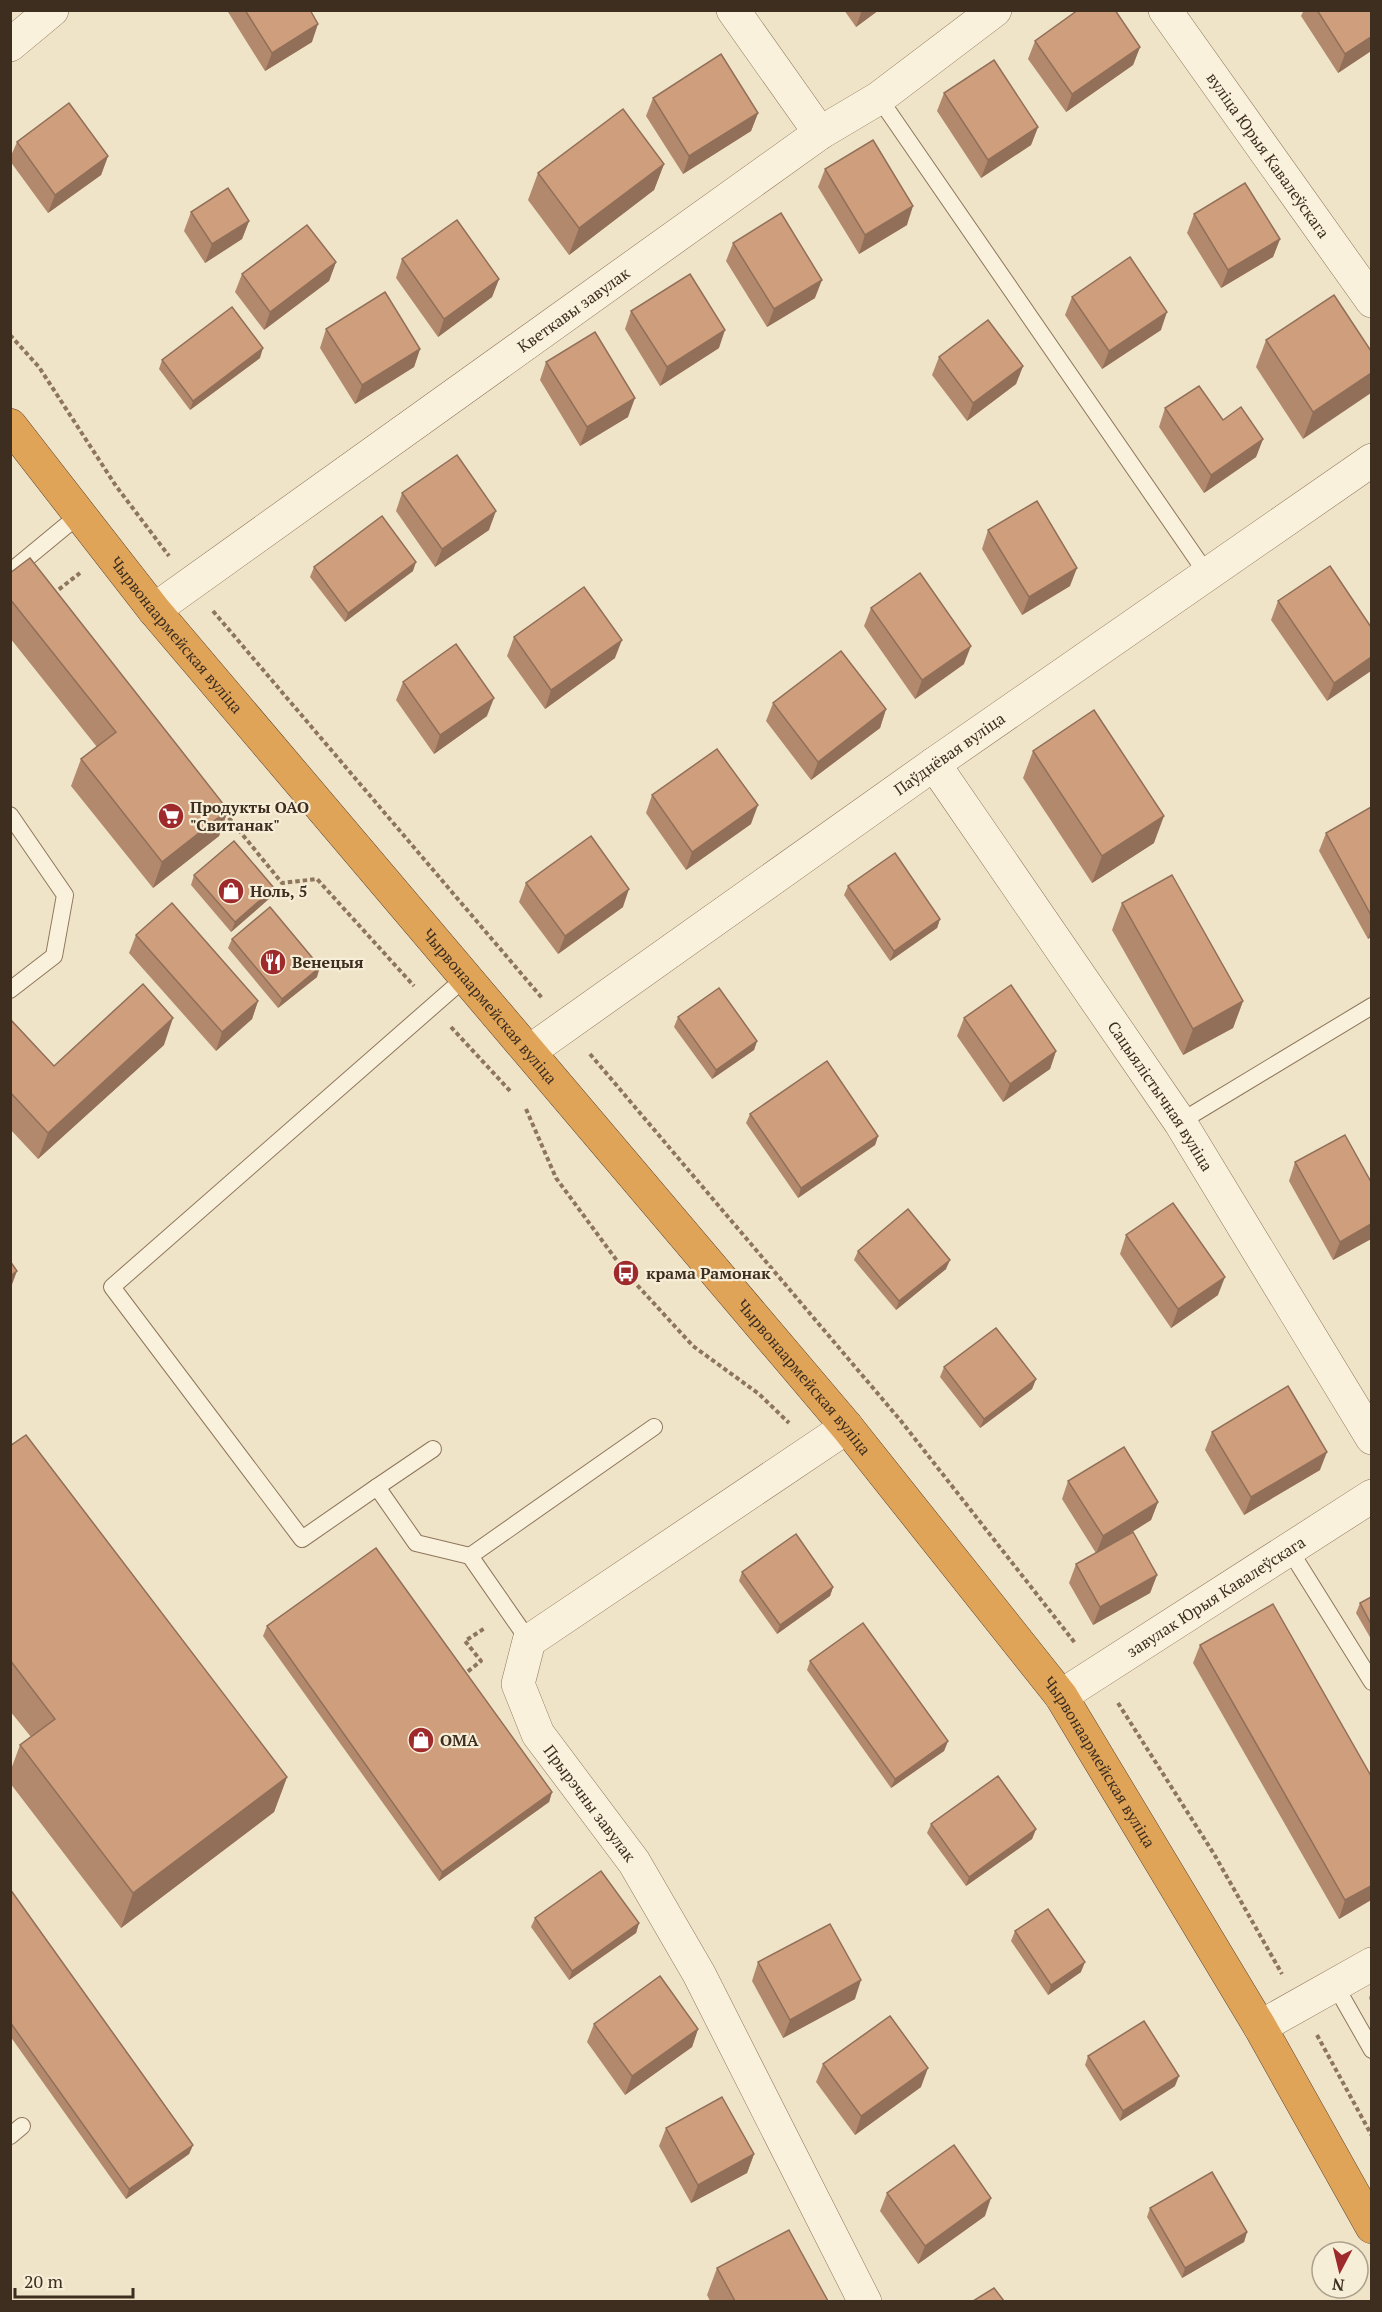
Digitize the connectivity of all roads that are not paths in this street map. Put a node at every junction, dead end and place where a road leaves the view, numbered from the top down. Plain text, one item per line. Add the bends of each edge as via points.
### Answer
1 (52, 10) edge
2 (733, 10) edge
3 (995, 10) edge
4 (1165, 10) edge
5 (10, 45) edge
6 (879, 98) junction
7 (820, 133) junction
8 (1371, 302) edge
9 (10, 425) edge
10 (1371, 460) edge
11 (79, 515) junction
12 (10, 572) edge
13 (1208, 574) junction
14 (154, 610) junction
15 (934, 764) junction
16 (10, 814) edge
17 (466, 976) junction
18 (10, 990) edge
19 (1371, 1006) edge
20 (530, 1051) junction
21 (1180, 1122) junction
22 (847, 1426) junction
23 (654, 1427) dead end
24 (1371, 1438) edge
25 (433, 1449) dead end
26 (377, 1487) junction
27 (1371, 1496) edge
28 (1289, 1549) junction
29 (470, 1556) junction
30 (529, 1641) junction
31 (1371, 1682) edge
32 (1061, 1696) junction
33 (1371, 1964) edge
34 (1335, 1985) junction
35 (1260, 2027) junction
36 (1371, 2050) edge
37 (1371, 2227) edge
38 (865, 2301) edge

1 - 5 street
2 - 7 street
3 - 6 street, Кветкавы завулак
4 - 8 street, вуліца Юрыя Кавалеўскага
6 - 7 street, Кветкавы завулак
6 - 13 lane
7 - 14 street, Кветкавы завулак
9 - 11 highway, Чырвонаармейская вуліца
10 - 13 street, Паўднёвая вуліца
11 - 12 lane
11 - 14 highway, Чырвонаармейская вуліца
13 - 15 street, Паўднёвая вуліца
14 - 17 highway, Чырвонаармейская вуліца
15 - 20 street, Паўднёвая вуліца
15 - 21 street, Сацыялістычная вуліца
16 - 18 lane via 65,895 54,956
17 - 20 highway, Чырвонаармейская вуліца
17 - 26 lane via 112,1287 302,1539
19 - 21 lane
20 - 22 highway, Чырвонаармейская вуліца
21 - 24 street, Сацыялістычная вуліца
22 - 30 street
22 - 32 highway, Чырвонаармейская вуліца
23 - 29 lane
25 - 26 lane
26 - 29 lane via 416,1543
27 - 28 street, завулак Юрыя Кавалеўскага
28 - 31 lane
28 - 32 street, завулак Юрыя Кавалеўскага
29 - 30 lane
30 - 38 street, Прырэчны завулак via 518,1684 538,1734 634,1862 699,1974
32 - 35 highway, Чырвонаармейская вуліца
33 - 34 street
34 - 35 street
34 - 36 lane
35 - 37 highway, Чырвонаармейская вуліца

